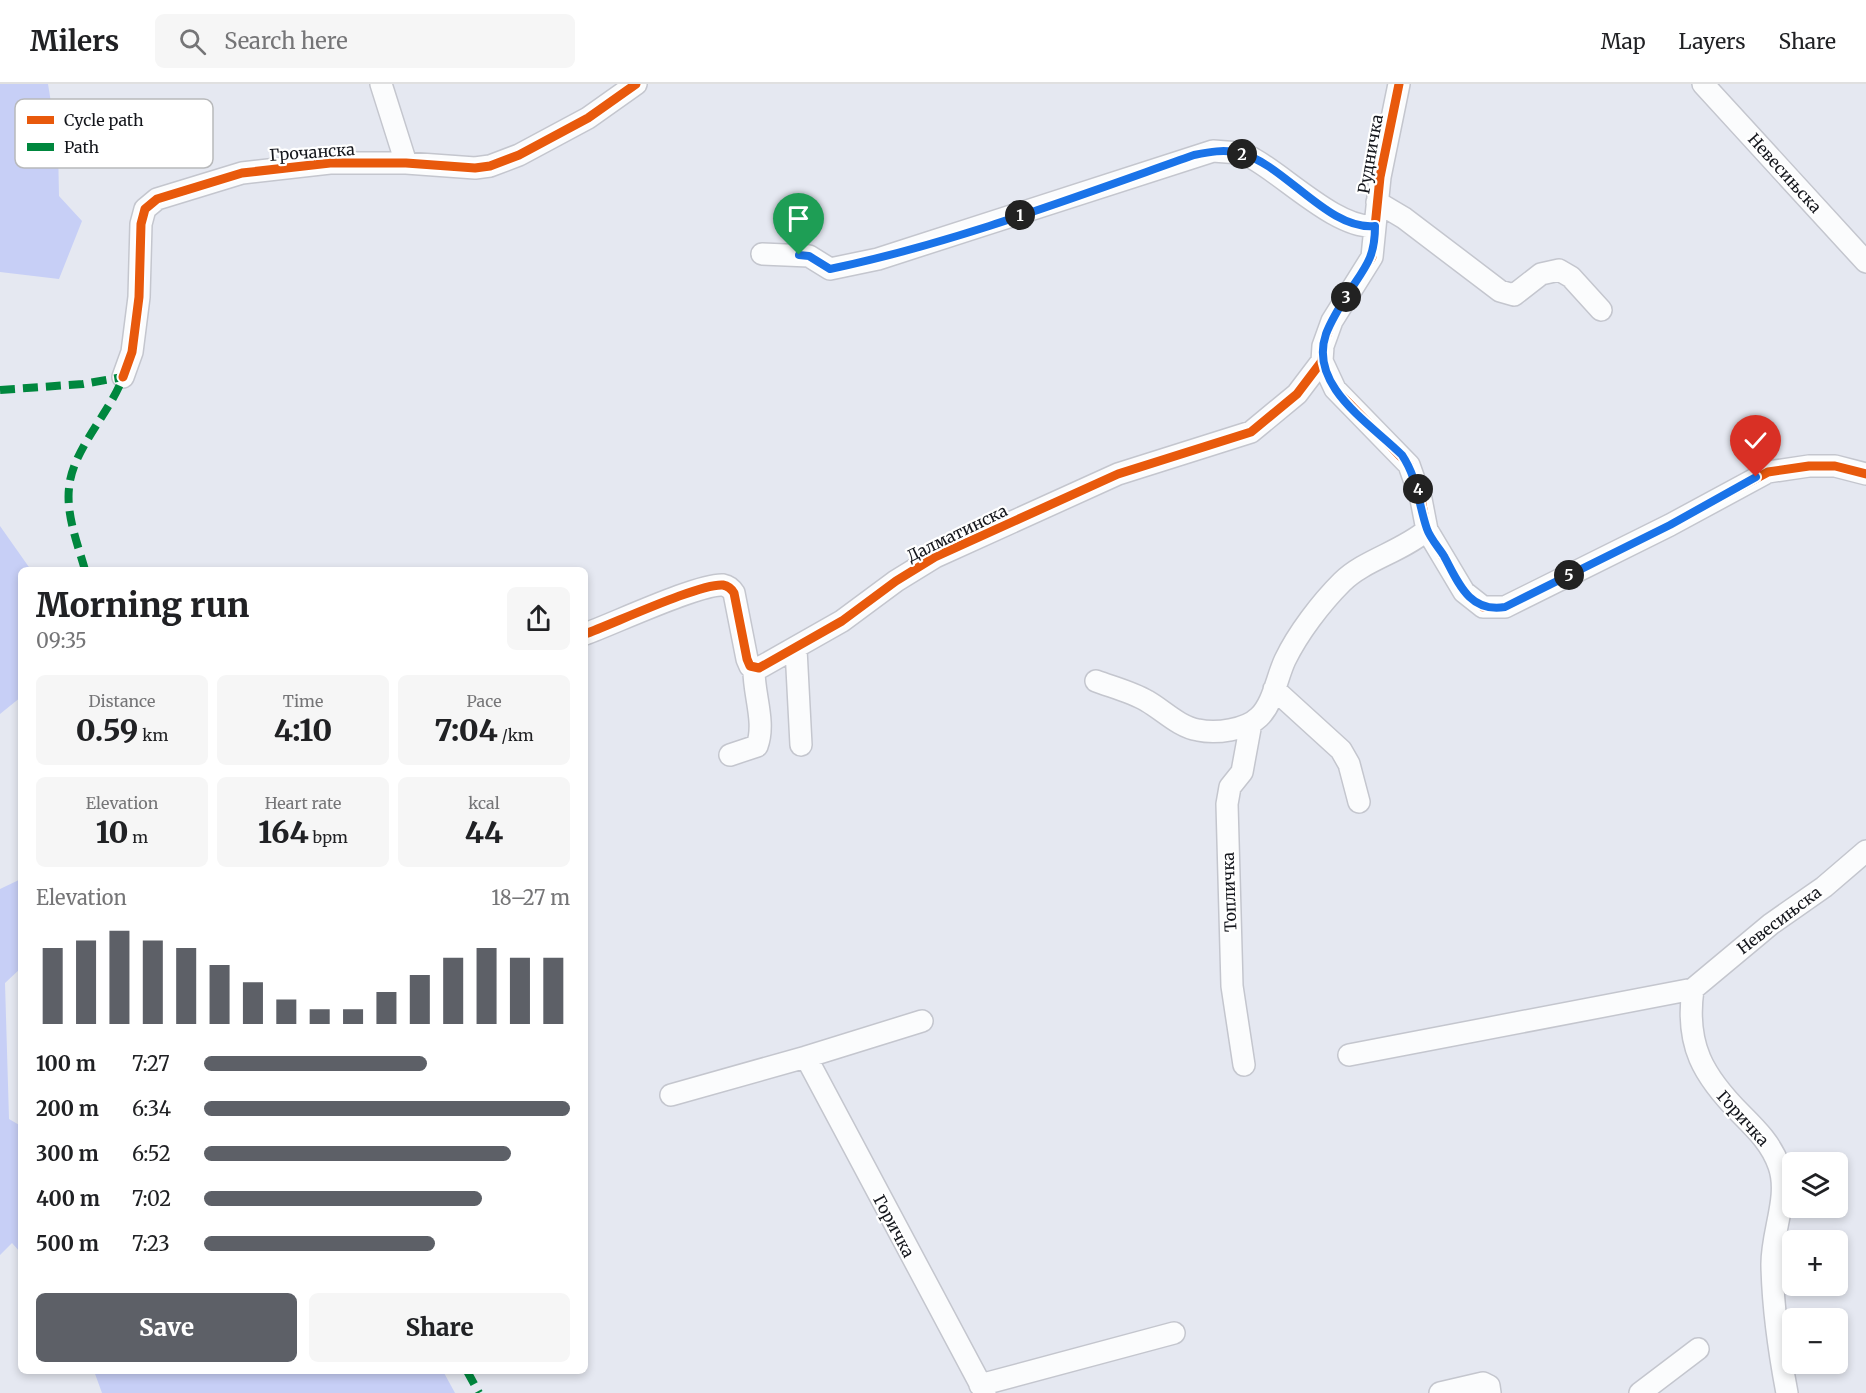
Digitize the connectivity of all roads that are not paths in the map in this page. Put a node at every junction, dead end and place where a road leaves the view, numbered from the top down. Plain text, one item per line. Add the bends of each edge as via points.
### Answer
1 (381, 84) edge
2 (636, 84) edge
3 (1399, 84) edge
4 (1703, 84) edge
5 (406, 164) junction
6 (1377, 202) junction
7 (1375, 226) junction
8 (762, 254) dead end
9 (1866, 262) edge
10 (1601, 310) dead end
11 (1322, 361) junction
12 (123, 376) dead end
13 (1866, 474) edge
14 (1427, 530) junction
15 (588, 633) edge
16 (796, 649) junction
17 (754, 668) junction
18 (1096, 681) dead end
19 (1274, 689) junction
20 (1251, 723) junction
21 (801, 745) dead end
22 (730, 755) dead end
23 (1359, 802) dead end
24 (1866, 851) edge
25 (1693, 989) junction
26 (922, 1021) dead end
27 (1349, 1055) dead end
28 (806, 1057) junction
29 (1244, 1065) dead end
30 (671, 1095) dead end
31 (1174, 1333) dead end
32 (1698, 1349) dead end
33 (982, 1389) edge
34 (1440, 1393) edge
35 (1490, 1393) edge
36 (1640, 1393) edge
37 (1786, 1393) edge

1 - 5 street
2 - 5 street, Грочанска via 588,118 490,166
3 - 6 street, Рудничка
4 - 9 street, Невесињска
5 - 12 street, Грочанска via 330,163 242,172 157,199 145,209 141,224 140,297 132,352
6 - 7 street, Рудничка
6 - 10 street, Рудничка via 1500,291 1514,295 1541,274 1559,270 1571,277
7 - 8 street via 1340,217 1252,158 1213,151 878,259 830,269 809,256
7 - 11 street, Рудничка via 1372,257 1332,321
11 - 14 street via 1335,389 1409,465
11 - 16 street, Далматинска via 1297,394 1251,432 1118,474 935,557
13 - 14 street via 1835,466 1768,472 1670,525 1498,608 1484,607 1469,599
14 - 19 street, Топличка via 1404,548 1341,582 1302,632
15 - 17 street via 695,591 728,586 734,592 747,659
16 - 17 street, Далматинска
16 - 21 street
17 - 22 street via 760,737 757,746
18 - 20 street via 1145,700 1198,730 1218,731
19 - 20 street, Топличка via 1265,710
19 - 23 street via 1341,750
20 - 29 street, Топличка via 1242,772 1230,787 1227,804 1232,986
24 - 25 street, Невесињска
25 - 27 street
25 - 37 street, Горичка via 1690,1024 1705,1071 1719,1092 1762,1135 1781,1172 1772,1263
26 - 28 street
28 - 30 street
28 - 33 street, Горичка
31 - 33 street
32 - 36 street
34 - 35 street via 1483,1383 1489,1386

